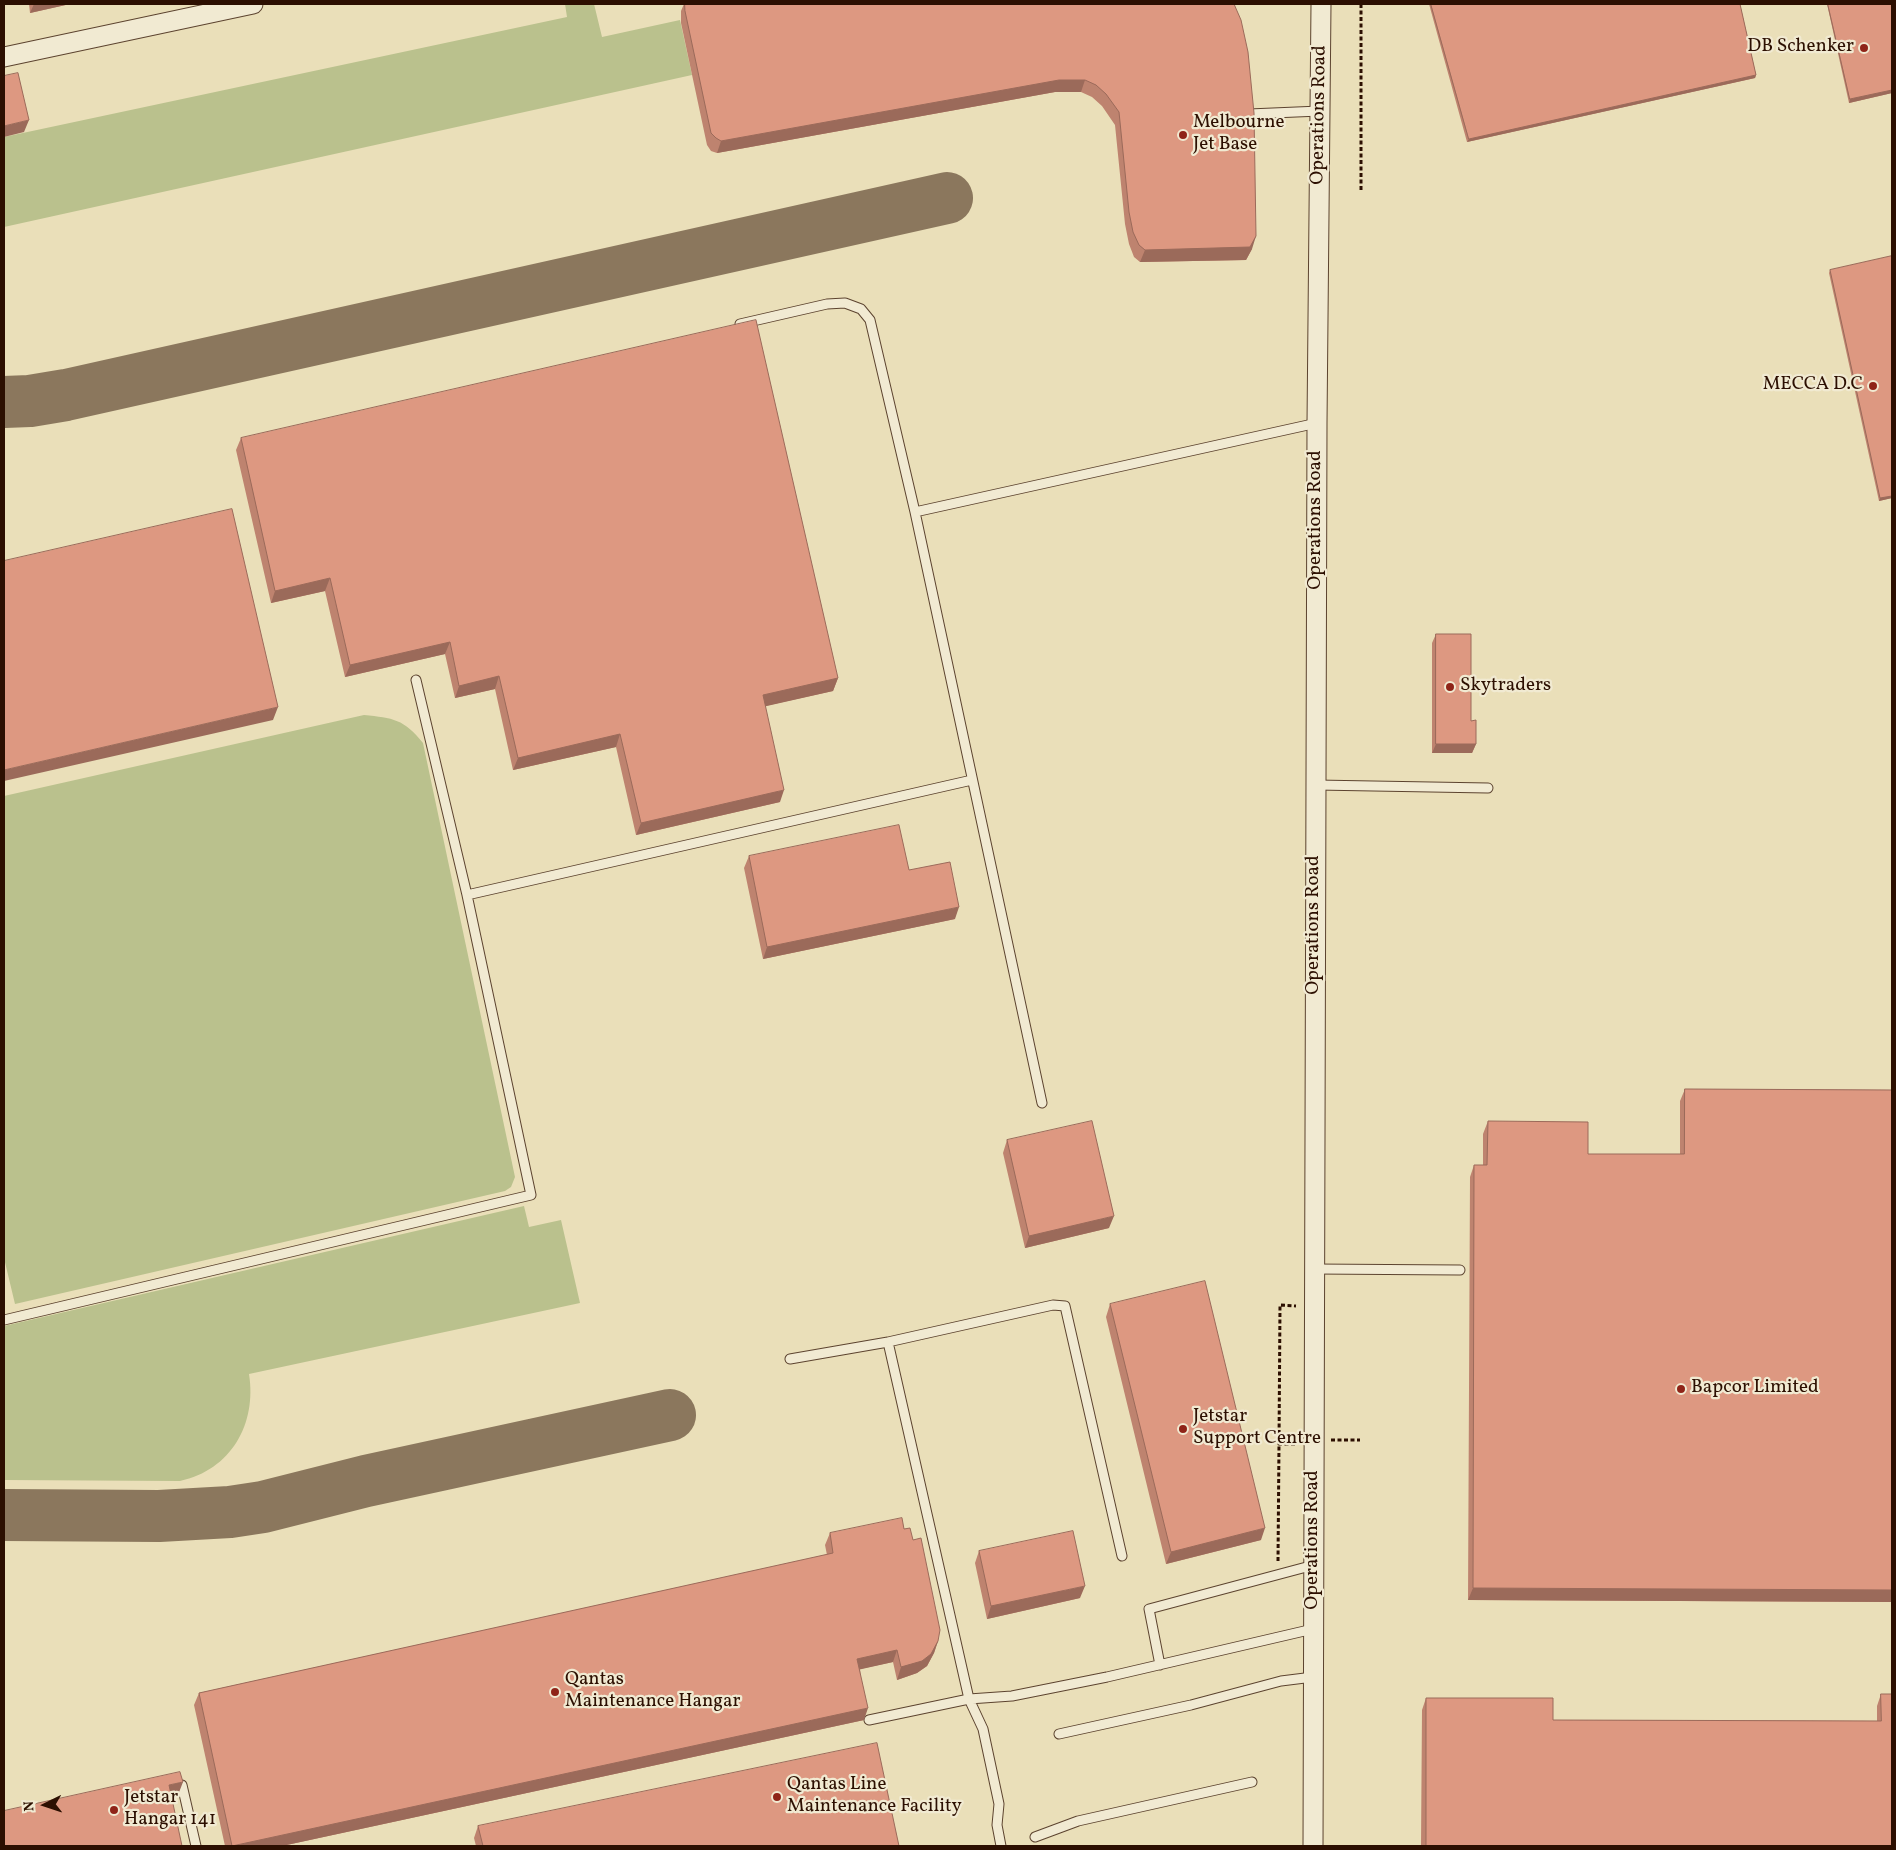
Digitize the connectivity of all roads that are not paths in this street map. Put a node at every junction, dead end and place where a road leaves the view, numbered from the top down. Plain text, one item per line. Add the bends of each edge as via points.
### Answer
1 (253, 4) edge
2 (1321, 4) edge
3 (4, 57) edge
4 (1320, 111) junction
5 (1249, 114) edge
6 (740, 324) edge
7 (1317, 423) junction
8 (915, 512) junction
9 (416, 680) dead end
10 (972, 780) junction
11 (1316, 785) junction
12 (1488, 788) dead end
13 (467, 895) junction
14 (1042, 1102) dead end
15 (1314, 1269) junction
16 (1460, 1270) dead end
17 (4, 1320) edge
18 (888, 1342) junction
19 (790, 1359) dead end
20 (1122, 1556) dead end
21 (1314, 1564) junction
22 (1313, 1629) junction
23 (1160, 1665) junction
24 (1313, 1677) junction
25 (969, 1699) junction
26 (869, 1720) edge
27 (1059, 1734) dead end
28 (1252, 1782) dead end
29 (182, 1785) edge
30 (1035, 1837) dead end
31 (196, 1846) edge
32 (1001, 1846) edge
33 (1313, 1846) edge

1 - 3 street
2 - 4 street, Operations Road
4 - 5 lane
4 - 7 street, Operations Road
6 - 8 lane via 827,304 845,303 861,309 870,320 874,333
7 - 8 lane
7 - 11 street, Operations Road
8 - 10 lane
9 - 13 lane
10 - 13 lane
10 - 14 lane
11 - 12 lane
11 - 15 street, Operations Road
13 - 17 lane via 532,1195
15 - 16 lane
15 - 21 street, Operations Road
18 - 19 lane
18 - 20 lane via 1065,1306
18 - 25 lane
21 - 22 street, Operations Road
21 - 23 lane via 1149,1609
22 - 23 lane
22 - 24 street, Operations Road
23 - 25 lane via 1012,1696
24 - 27 lane via 1281,1681
24 - 33 street, Operations Road
25 - 26 lane
25 - 32 lane via 983,1729 999,1804 997,1825
28 - 30 lane via 1078,1821
29 - 31 lane

